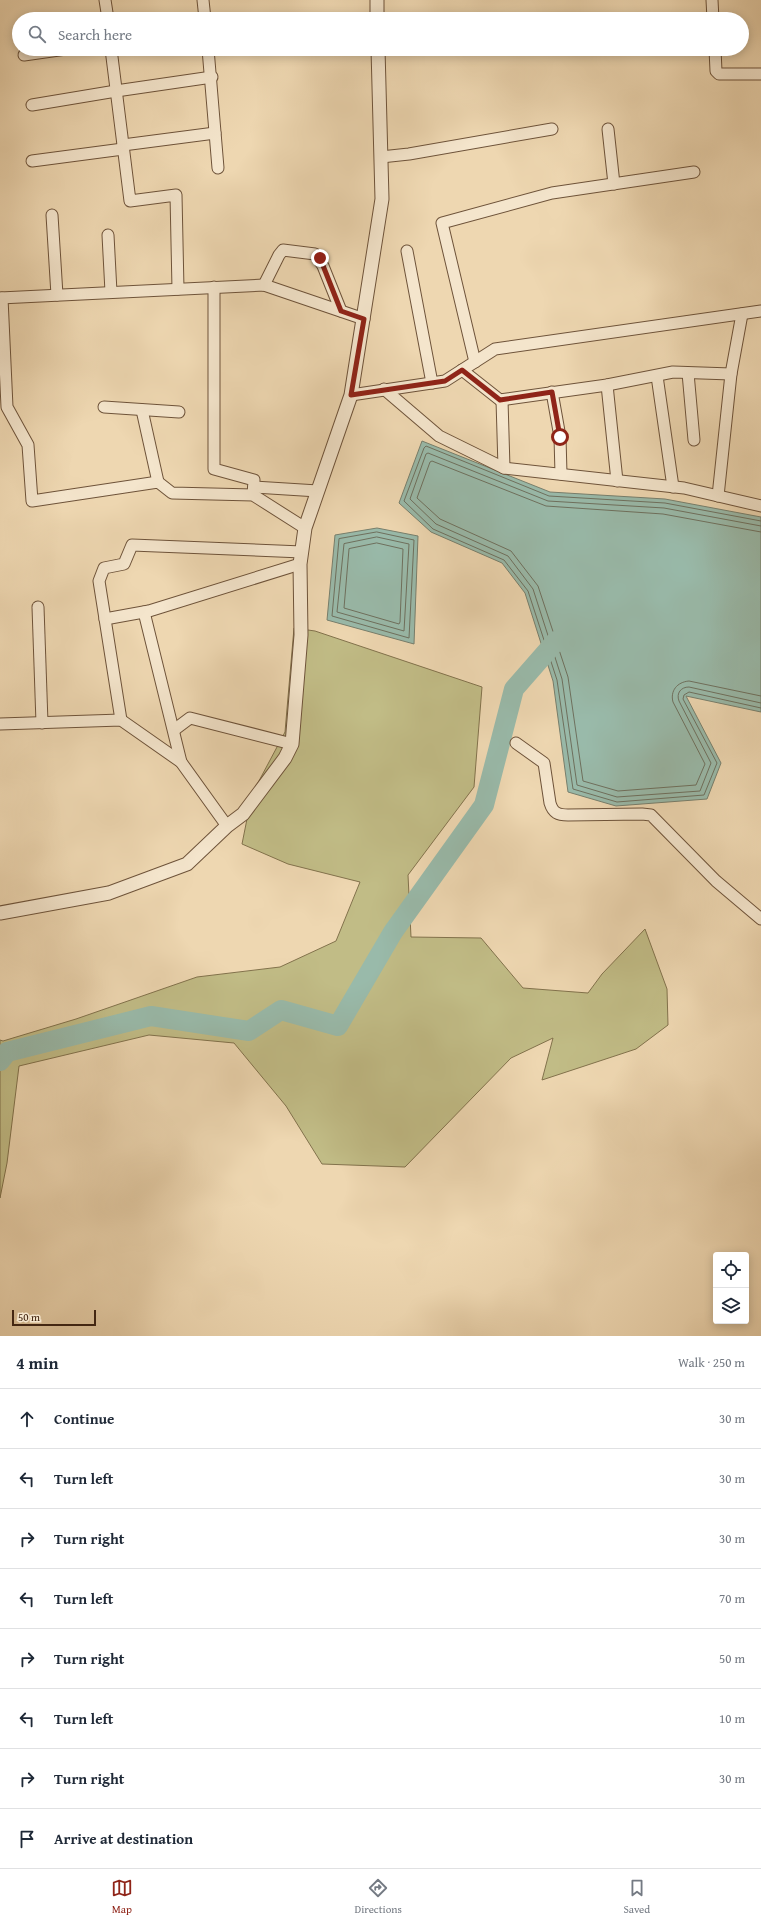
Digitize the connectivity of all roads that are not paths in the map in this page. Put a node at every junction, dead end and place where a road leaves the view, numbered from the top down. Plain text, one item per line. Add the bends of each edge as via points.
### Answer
1 (105, 0) edge
2 (203, 0) edge
3 (377, 0) edge
4 (712, 0) edge
5 (107, 12) edge
6 (204, 12) edge
7 (377, 12) edge
8 (713, 12) edge
9 (112, 56) edge
10 (209, 56) edge
11 (378, 56) edge
12 (715, 56) edge
13 (761, 74) edge
14 (212, 77) junction
15 (116, 91) junction
16 (32, 105) dead end
17 (552, 129) dead end
18 (608, 129) dead end
19 (215, 133) junction
20 (123, 147) junction
21 (381, 157) junction
22 (32, 161) dead end
23 (218, 168) dead end
24 (694, 172) dead end
25 (614, 184) junction
26 (52, 215) dead end
27 (108, 234) dead end
28 (407, 251) dead end
29 (264, 285) junction
30 (214, 287) junction
31 (178, 289) junction
32 (112, 292) junction
33 (57, 295) junction
34 (1, 298) edge
35 (341, 311) junction
36 (761, 311) edge
37 (742, 314) junction
38 (364, 319) junction
39 (475, 362) junction
40 (462, 370) junction
41 (688, 373) junction
42 (731, 374) junction
43 (657, 376) junction
44 (432, 382) junction
45 (607, 385) junction
46 (384, 389) junction
47 (552, 392) junction
48 (351, 395) junction
49 (502, 400) junction
50 (104, 407) dead end
51 (4, 408) edge
52 (142, 410) junction
53 (179, 412) dead end
54 (694, 440) dead end
55 (504, 468) junction
56 (561, 474) junction
57 (617, 481) junction
58 (158, 482) junction
59 (673, 487) junction
60 (318, 490) junction
61 (253, 491) junction
62 (718, 496) junction
63 (761, 506) edge
64 (305, 528) junction
65 (301, 558) junction
66 (38, 607) dead end
67 (144, 612) junction
68 (105, 619) junction
69 (121, 720) junction
70 (42, 723) junction
71 (0, 724) edge
72 (174, 730) junction
73 (516, 743) dead end
74 (292, 744) junction
75 (181, 762) junction
76 (227, 826) junction
77 (0, 913) edge
78 (761, 919) edge

1 - 5 street
2 - 6 street
3 - 7 street
4 - 8 street
9 - 15 street
10 - 14 street
11 - 21 street
12 - 13 street via 716,71 719,74
14 - 15 street
14 - 19 street
15 - 16 street
15 - 20 street
17 - 21 street
18 - 25 street
19 - 20 street
19 - 23 street
20 - 22 street
20 - 31 street via 130,201 176,195
21 - 38 street via 382,199
24 - 25 street
25 - 39 street via 552,192 442,223
26 - 33 street
27 - 32 street
28 - 44 street
29 - 30 street
29 - 35 street
29 - 35 street via 283,250 315,254 324,266
30 - 31 street
30 - 61 street via 214,469 254,480
31 - 32 street
32 - 33 street
33 - 34 street
34 - 51 street
35 - 38 street
36 - 37 street
37 - 39 street via 495,349
37 - 42 street
38 - 48 street
39 - 40 street
40 - 44 street via 445,381
40 - 49 street
41 - 42 street
41 - 43 street via 673,372
41 - 54 street
42 - 62 street
43 - 45 street
43 - 59 street
44 - 46 street
45 - 47 street
45 - 57 street
46 - 48 street
46 - 55 street via 439,436
47 - 49 street
47 - 56 street via 560,437
48 - 60 street
49 - 55 street
50 - 52 street
51 - 58 street via 28,445 32,501
52 - 53 street
52 - 58 street
55 - 56 street
56 - 57 street
57 - 59 street
58 - 61 street via 172,493
59 - 62 street
60 - 61 street
60 - 64 street
61 - 64 street
62 - 63 street
64 - 65 street
65 - 67 street
65 - 68 street via 132,545 124,564 104,568 99,581
65 - 74 street via 301,635
66 - 70 street
67 - 68 street
67 - 72 street
68 - 69 street
69 - 70 street
69 - 75 street
70 - 71 street
72 - 74 street via 190,718
72 - 75 street
73 - 78 street via 544,763 550,803 556,814 651,815 716,882
74 - 76 street via 285,758 243,814
75 - 76 street
76 - 77 street via 187,864 109,893

